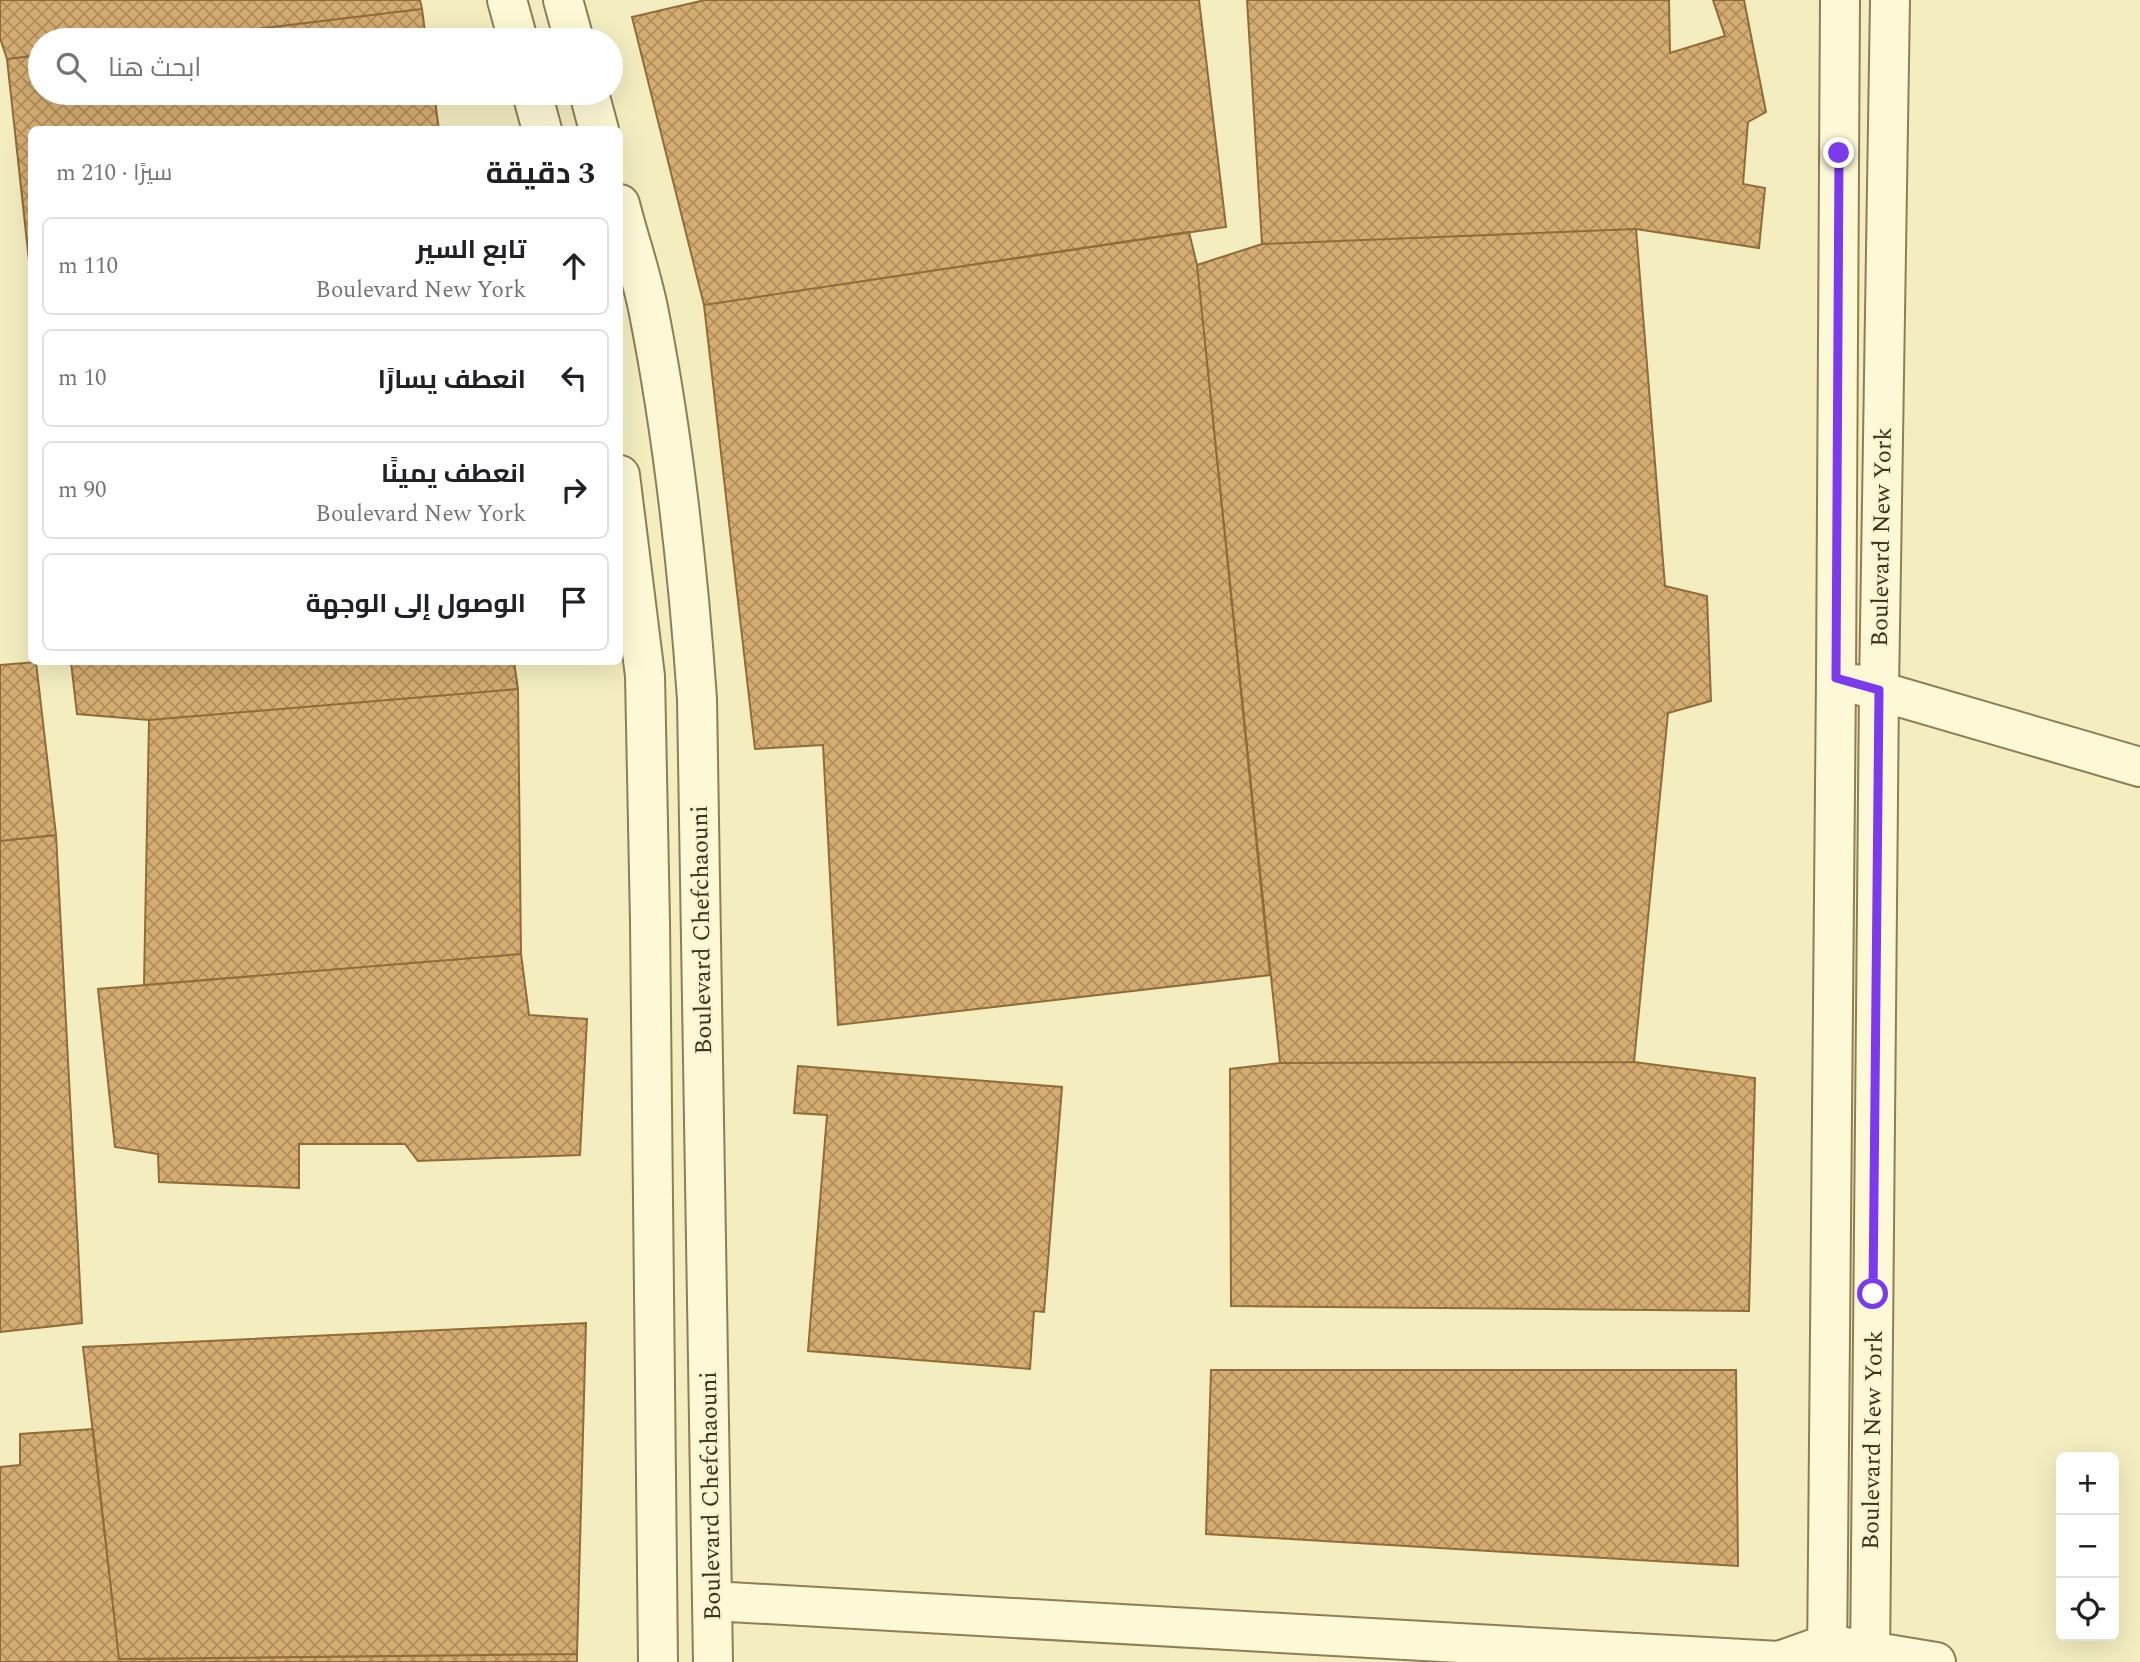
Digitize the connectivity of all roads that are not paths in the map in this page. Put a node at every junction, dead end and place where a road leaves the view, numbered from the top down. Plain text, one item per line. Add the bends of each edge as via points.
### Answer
1 (507, 0) edge
2 (563, 0) edge
3 (1840, 0) edge
4 (1890, 0) edge
5 (515, 28) edge
6 (571, 28) edge
7 (535, 105) edge
8 (592, 105) edge
9 (541, 126) edge
10 (598, 126) edge
11 (623, 215) edge
12 (623, 499) edge
13 (1836, 678) junction
14 (1879, 690) junction
15 (2140, 767) edge
16 (712, 1601) junction
17 (1827, 1653) edge
18 (1870, 1657) edge
19 (658, 1662) edge
20 (713, 1662) edge
21 (1780, 1662) edge
22 (1937, 1662) edge

1 - 5 street
2 - 6 street
3 - 13 street, Boulevard New York
4 - 14 street, Boulevard New York
7 - 9 street
8 - 10 street
11 - 16 street, Boulevard Chefchaouni via 649,310 690,590 696,685
12 - 19 street, Boulevard Chefchaouni via 645,676
13 - 14 street
13 - 17 street, Boulevard New York
14 - 15 street
14 - 18 street, Boulevard New York
16 - 20 street, Boulevard Chefchaouni
16 - 21 street
17 - 18 street
17 - 21 street
18 - 22 street

